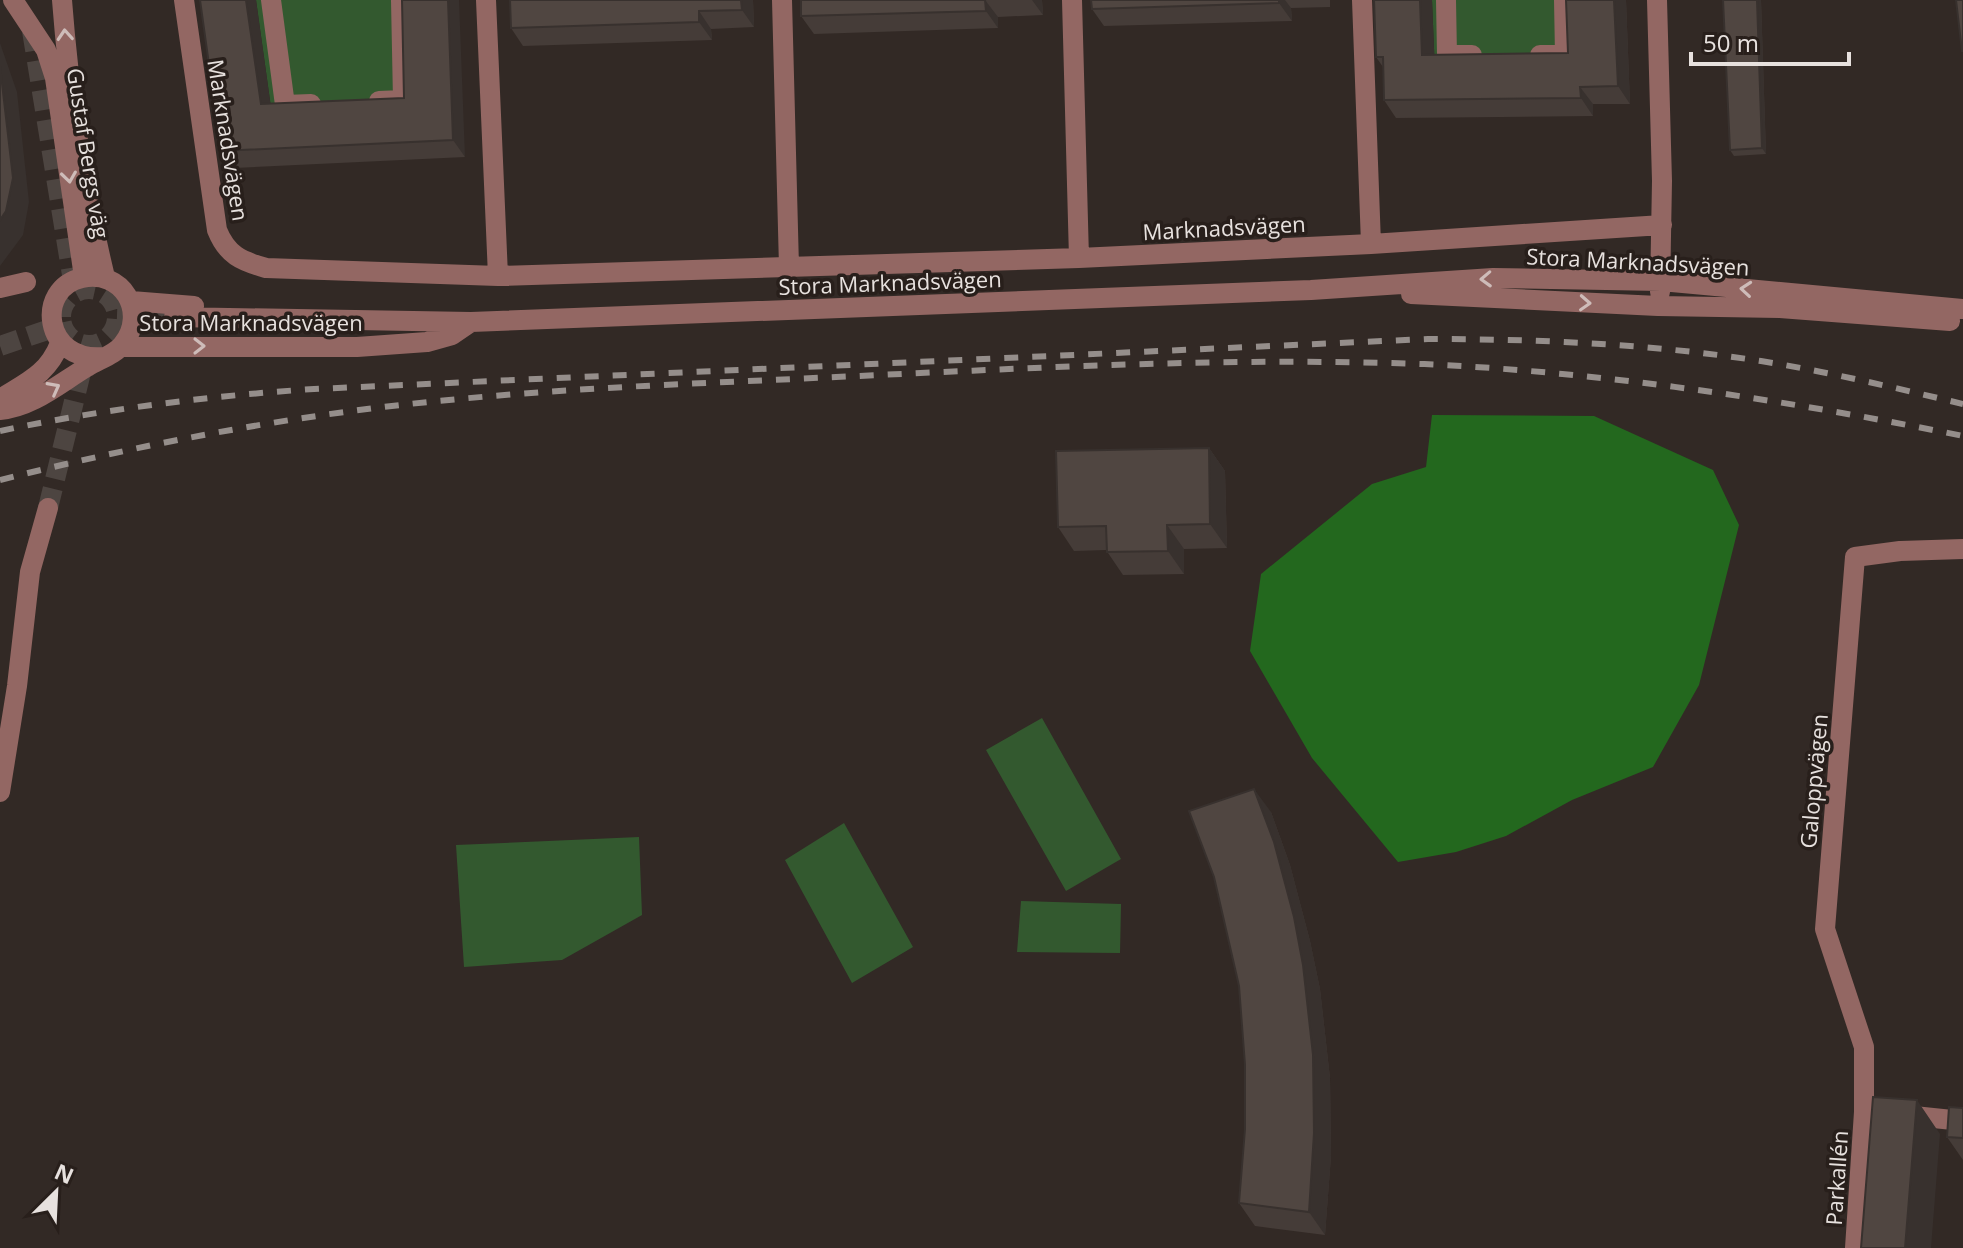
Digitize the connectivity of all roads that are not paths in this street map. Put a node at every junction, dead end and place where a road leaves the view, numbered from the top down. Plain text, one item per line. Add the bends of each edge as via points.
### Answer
1 (13, 0) edge
2 (62, 0) edge
3 (184, 0) edge
4 (271, 0) edge
5 (401, 0) edge
6 (486, 0) edge
7 (782, 0) edge
8 (1072, 0) edge
9 (1362, 0) edge
10 (1446, 0) edge
11 (1564, 0) edge
12 (1657, 0) edge
13 (1492, 55) edge
14 (1521, 55) edge
15 (359, 102) edge
16 (329, 103) edge
17 (1662, 225) junction
18 (1371, 244) junction
19 (1079, 258) junction
20 (789, 267) junction
21 (498, 276) junction
22 (84, 277) junction
23 (105, 277) junction
24 (1661, 281) junction
25 (26, 282) dead end
26 (0, 288) edge
27 (1311, 290) junction
28 (131, 301) junction
29 (1658, 306) junction
30 (1963, 309) edge
31 (174, 317) tunnel mouth
32 (471, 322) junction
33 (1963, 322) edge
34 (60, 343) junction
35 (113, 352) junction
36 (0, 399) edge
37 (0, 410) edge
38 (48, 508) tunnel mouth
39 (1963, 549) edge
40 (0, 792) edge
41 (1864, 1112) junction
42 (1963, 1121) edge
43 (1855, 1248) edge

1 -> 22 street, Gustaf Bergs väg via 46,50 55,78
23 -> 2 street, Gustaf Bergs väg
3 - 21 street, Marknadsvägen via 217,230 229,253 266,268
4 - 16 street via 285,105
5 - 15 street via 403,100
6 - 21 street
7 - 20 street
8 - 19 street
9 - 18 street
10 - 13 street via 1447,55
11 - 14 street via 1565,55
12 - 17 street
17 - 18 street, Marknadsvägen
17 - 24 street
18 - 19 street, Marknadsvägen
19 - 20 street, Marknadsvägen
20 - 21 street, Marknadsvägen
22 - 23 street
22 - 34 street via 62,290 53,307
23 - 28 street via 122,287
24 -> 27 street, Stora Marknadsvägen via 1493,278
24 - 29 street
30 -> 24 street, Stora Marknadsvägen
25 - 26 street
27 -> 29 street, Stora Marknadsvägen
27 - 32 street, Stora Marknadsvägen
28 - 32 street, Stora Marknadsvägen via 437,308
28 - 35 street via 132,330
29 - 33 street, Stora Marknadsvägen via 1780,308
31 - 32 street, Stora Marknadsvägen
35 -> 32 street, Stora Marknadsvägen via 427,342
34 - 35 street via 90,358
34 - 36 street via 45,370
37 -> 35 street via 14,409
38 - 40 street via 30,572
39 - 41 street, Galoppvägen via 1855,557 1825,929 1864,1047
41 - 42 street
41 - 43 street, Parkallén

